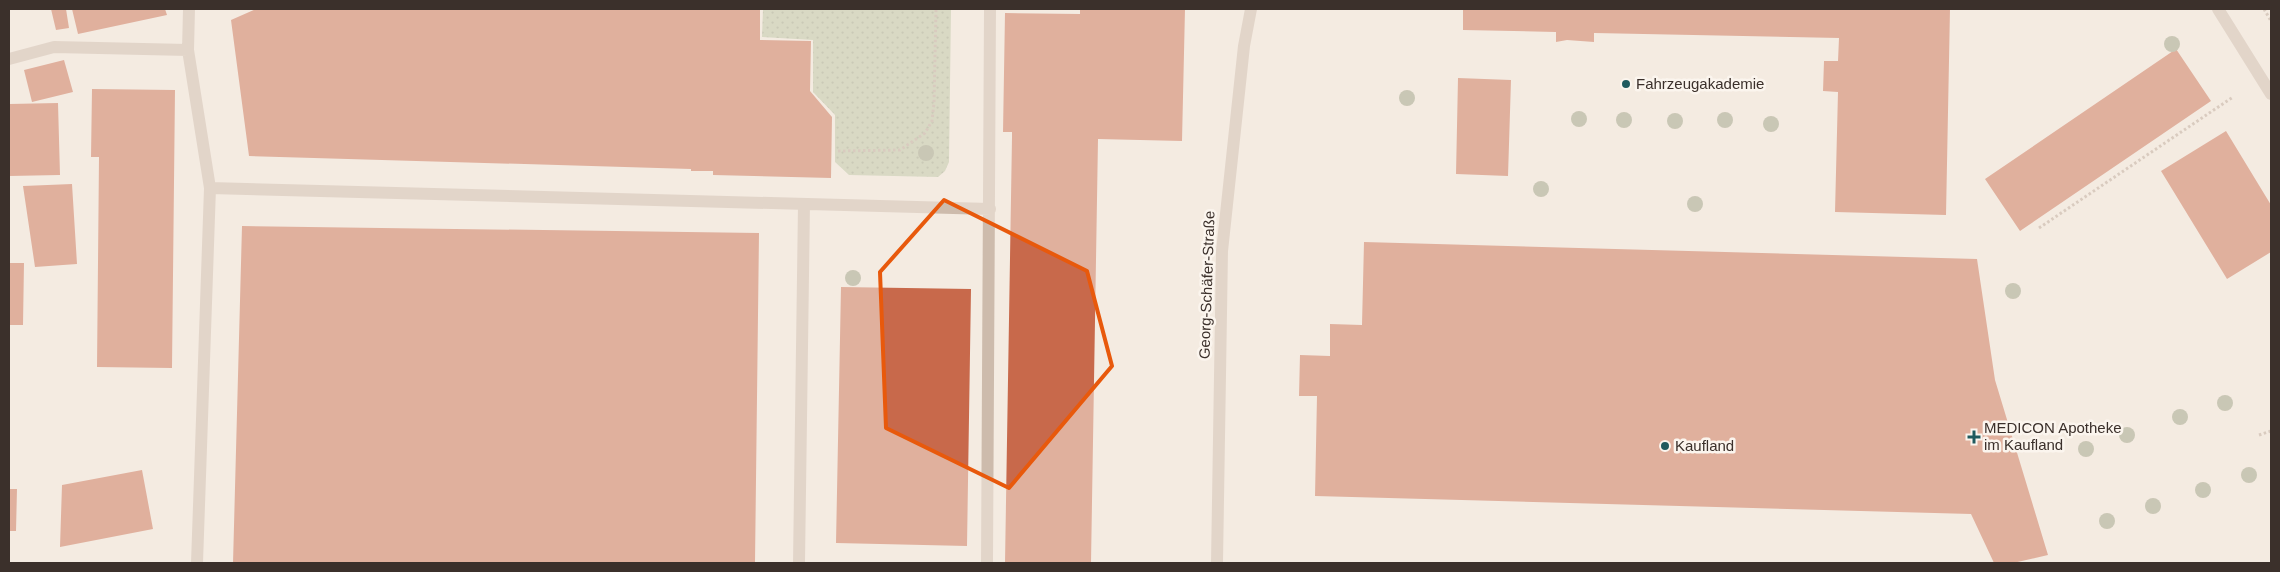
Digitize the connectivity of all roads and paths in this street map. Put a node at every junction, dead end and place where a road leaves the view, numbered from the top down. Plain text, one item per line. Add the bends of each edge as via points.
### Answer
1 (189, 9) edge
2 (936, 9) edge
3 (990, 9) edge
4 (1250, 9) edge
5 (2264, 9) edge
6 (2225, 11) edge
7 (2271, 21) edge
8 (188, 50) junction
9 (9, 59) edge
10 (2271, 94) edge
11 (2233, 97) dead end
12 (838, 151) dead end
13 (210, 188) junction
14 (804, 204) junction
15 (990, 209) junction
16 (2039, 228) dead end
17 (2271, 432) edge
18 (2259, 435) dead end
19 (198, 563) edge
20 (799, 563) edge
21 (987, 563) edge
22 (1217, 563) edge

1 - 8 street
2 - 12 path via 934,103 932,121 925,133 900,150
3 - 15 street
4 - 22 street, Georg-Schäfer-Straße via 1222,251
5 - 7 path
6 - 10 street
8 - 9 street via 54,47
8 - 13 street
11 - 16 path
13 - 14 street
13 - 19 street
14 - 15 street
14 - 20 street
15 - 21 street
17 - 18 path

